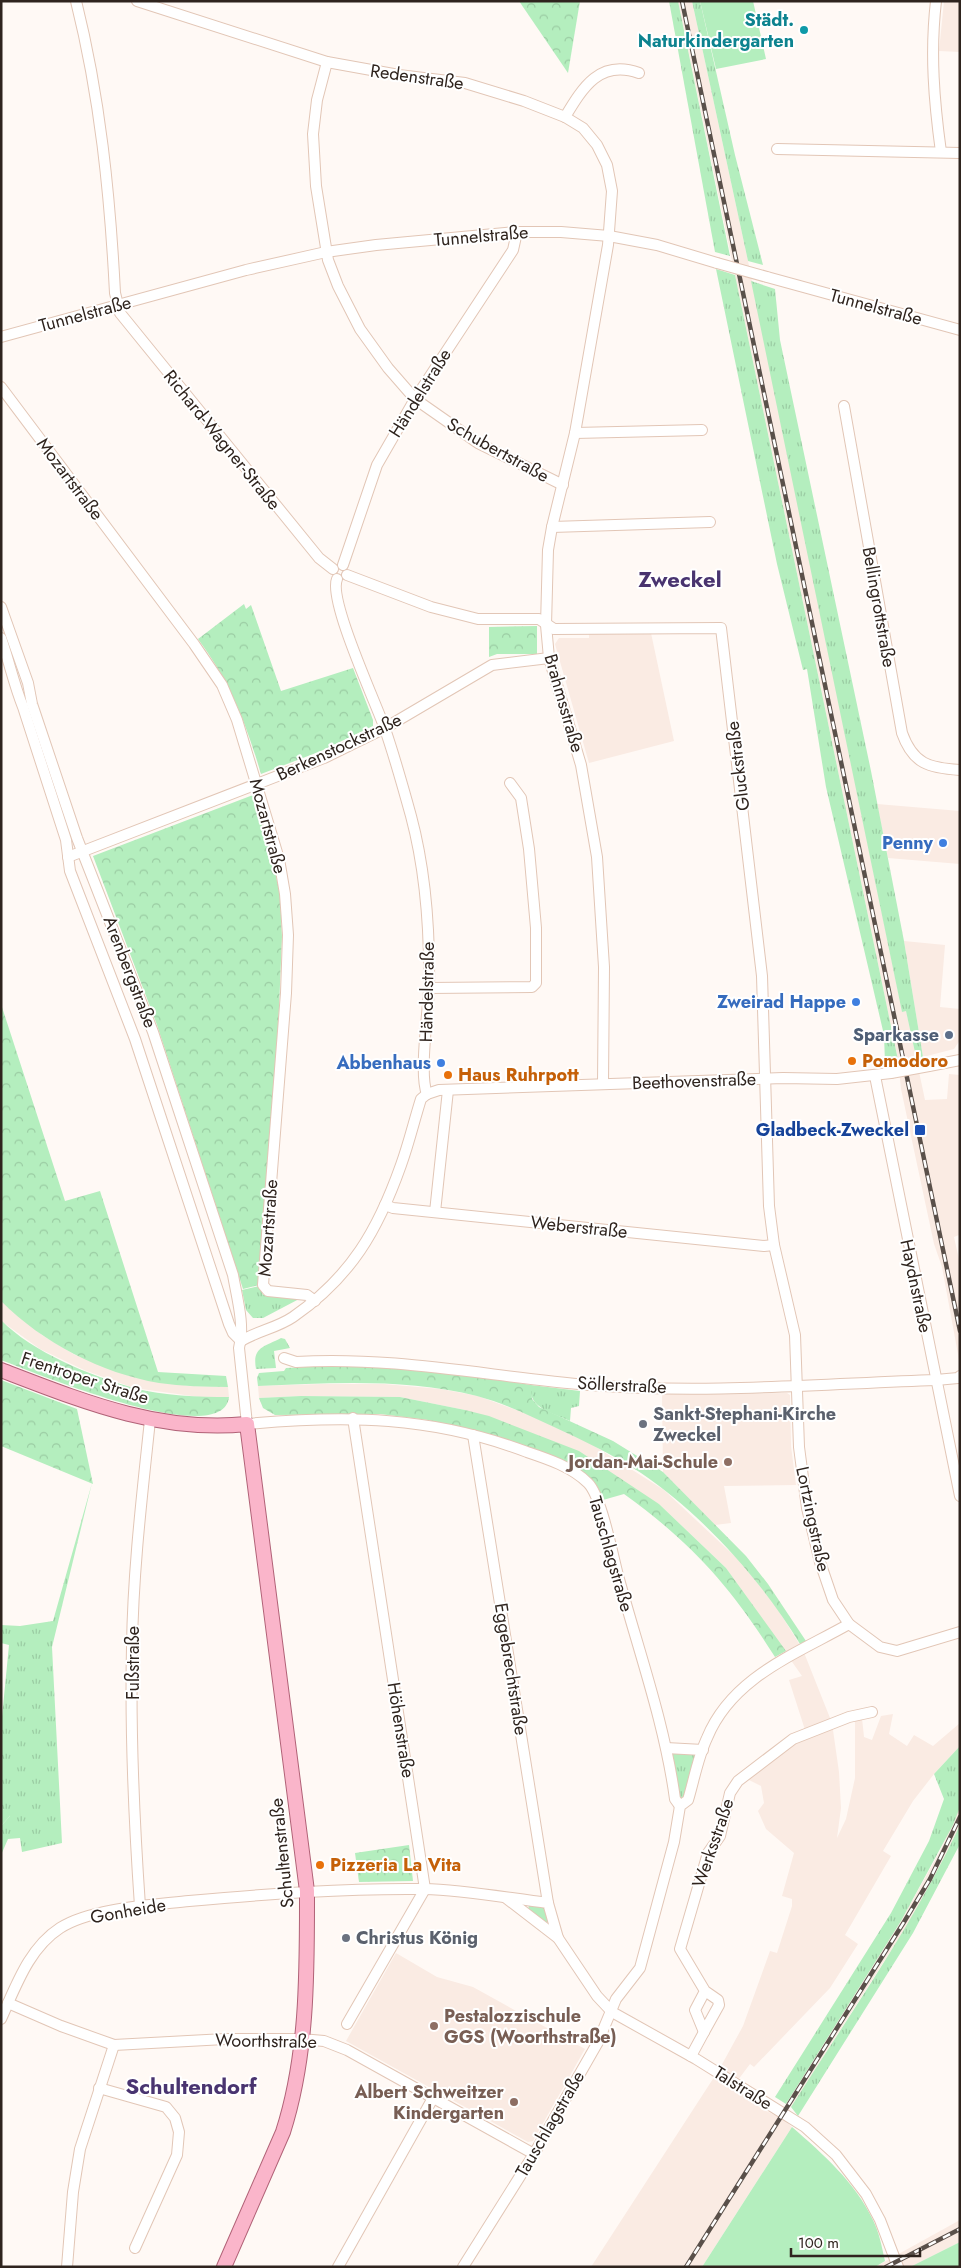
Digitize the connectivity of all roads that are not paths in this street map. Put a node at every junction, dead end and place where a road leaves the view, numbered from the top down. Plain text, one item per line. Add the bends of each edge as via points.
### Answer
1 (76, 1) edge
2 (137, 1) edge
3 (936, 1) edge
4 (327, 62) junction
5 (639, 73) dead end
6 (565, 117) junction
7 (777, 149) dead end
8 (941, 152) junction
9 (960, 152) edge
10 (517, 232) junction
11 (609, 236) junction
12 (326, 252) junction
13 (117, 305) junction
14 (960, 330) edge
15 (1, 337) edge
16 (1, 387) edge
17 (415, 399) junction
18 (844, 406) dead end
19 (702, 430) dead end
20 (575, 433) junction
21 (563, 485) junction
22 (710, 522) dead end
23 (552, 527) junction
24 (343, 565) junction
25 (333, 569) junction
26 (347, 576) junction
27 (337, 579) junction
28 (1, 608) edge
29 (546, 625) junction
30 (1, 638) edge
31 (549, 658) junction
32 (385, 728) junction
33 (960, 770) edge
34 (510, 783) dead end
35 (258, 784) junction
36 (83, 852) junction
37 (68, 857) junction
38 (429, 988) junction
39 (960, 1060) edge
40 (875, 1076) junction
41 (764, 1080) junction
42 (603, 1084) junction
43 (448, 1090) junction
44 (427, 1094) junction
45 (385, 1205) junction
46 (435, 1212) junction
47 (774, 1245) junction
48 (315, 1301) junction
49 (241, 1341) junction
50 (284, 1358) dead end
51 (1, 1370) edge
52 (960, 1376) edge
53 (936, 1380) junction
54 (797, 1384) junction
55 (354, 1418) junction
56 (248, 1424) junction
57 (149, 1426) junction
58 (473, 1435) junction
59 (960, 1496) edge
60 (849, 1624) junction
61 (960, 1632) edge
62 (872, 1712) dead end
63 (666, 1748) junction
64 (703, 1750) junction
65 (680, 1806) junction
66 (425, 1889) junction
67 (307, 1891) junction
68 (505, 1898) junction
69 (548, 1903) junction
70 (140, 1906) junction
71 (558, 1938) junction
72 (704, 1991) junction
73 (10, 2000) junction
74 (612, 2012) junction
75 (1, 2019) edge
76 (347, 2024) dead end
77 (704, 2032) junction
78 (302, 2039) junction
79 (114, 2045) junction
80 (691, 2056) junction
81 (99, 2088) junction
82 (432, 2098) junction
83 (534, 2154) junction
84 (135, 2248) dead end
85 (67, 2267) edge
86 (224, 2267) edge
87 (338, 2267) edge
88 (463, 2267) edge
89 (898, 2267) edge

1 - 13 street via 91,65 104,147
2 - 4 street, Redenstraße
3 - 8 street via 933,90
4 - 6 street, Redenstraße via 481,87
4 - 12 street, Schubertstraße via 317,100 313,134 316,186
5 - 6 street via 613,68 602,73 585,88
6 - 11 street, Redenstraße via 583,128 597,144 607,165 612,191
7 - 8 street
8 - 9 street
10 - 11 street, Tunnelstraße
10 - 12 street, Tunnelstraße
10 - 17 street, Händelstraße via 513,250
11 - 14 street, Tunnelstraße, bridge via 657,245
11 - 20 street, Brahmsstraße
12 - 13 street, Tunnelstraße
12 - 17 street, Schubertstraße via 338,286 360,329
13 - 15 street, Tunnelstraße
13 - 25 street, Richard-Wagner-Straße via 123,319 319,558
16 - 35 street, Mozartstraße via 222,685
17 - 21 street, Schubertstraße via 478,443
17 - 24 street, Händelstraße via 377,466
18 - 33 street, Bellingrottstraße via 902,733 910,752 920,761 935,768
19 - 20 street
20 - 21 street, Brahmsstraße
21 - 23 street, Brahmsstraße
22 - 23 street
23 - 29 street, Brahmsstraße via 548,550
24 - 25 street
24 - 26 street via 348,569
25 - 27 street, Richard-Wagner-Straße
26 - 27 street via 343,580
26 - 29 street via 431,607 478,619 540,619
27 - 32 street, Händelstraße via 336,595 342,616
28 - 36 street, Arenbergstraße
29 - 31 street, Brahmsstraße
29 - 41 street, Gluckstraße via 554,628 721,628 762,976
30 - 37 street, Arenbergstraße via 14,687 66,840
31 - 32 street, Berkenstockstraße via 492,664
31 - 42 street, Brahmsstraße via 581,764 598,857 604,967
32 - 35 street, Berkenstockstraße via 324,758
32 - 38 street, Händelstraße via 422,864 428,920
34 - 38 street via 521,798 529,850 536,928 536,984 532,987
35 - 36 street, Berkenstockstraße
35 - 48 street, Mozartstraße via 279,859 288,935 263,1285 268,1291 307,1295
36 - 37 street, Berkenstockstraße
36 - 49 street, Arenbergstraße via 153,1032 233,1275
37 - 49 street, Arenbergstraße via 70,871 138,1048 229,1324
38 - 44 street, Händelstraße via 423,1082
39 - 40 street, Beethovenstraße, bridge
40 - 41 street, Beethovenstraße
40 - 53 street, Haydnstraße
41 - 42 street, Beethovenstraße
41 - 47 street, Lortzingstraße via 766,1167
42 - 43 street, Beethovenstraße
43 - 44 street, Beethovenstraße
43 - 46 street
44 - 45 street via 421,1099 401,1167
45 - 46 street, Weberstraße
45 - 48 street via 356,1260
46 - 47 street, Weberstraße
47 - 54 street, Lortzingstraße via 795,1335
48 - 49 street via 291,1319
49 - 56 street, Arenbergstraße via 239,1348
50 - 54 street, Söllerstraße via 296,1362 383,1361 625,1387
51 - 57 main road, Frentroper Straße
52 - 53 street, Söllerstraße
53 - 54 street, Söllerstraße
53 - 59 street, Haydnstraße
54 - 60 street, Lortzingstraße via 799,1447 808,1508 820,1562 831,1592
55 - 56 street, Tauschlagstraße
55 - 58 street, Tauschlagstraße via 432,1425
55 - 66 street, Höhenstraße
56 - 57 main road, Frentroper Straße
56 - 67 main road, Schultenstraße
57 - 70 street, Fußstraße via 136,1555 132,1647 135,1837
58 - 63 street, Tauschlagstraße via 546,1459 578,1474 592,1488
58 - 69 street, Eggebrechtstraße
60 - 61 street, Lortzingstraße via 887,1650 897,1651
60 - 64 street, Tauschlagstraße via 746,1683 718,1716
62 - 72 street, Werksstraße via 849,1717 793,1739 738,1781 730,1793 720,1836 708,1853 680,1949
63 - 64 street
63 - 65 street, Tauschlagstraße via 675,1799
64 - 65 street, Tauschlagstraße via 688,1800
65 - 74 street, Tauschlagstraße via 674,1842 640,1968 616,2000
66 - 67 street
66 - 68 street
66 - 76 street
67 - 70 street, Gonheide
67 - 78 main road, Schultenstraße via 307,1968
68 - 69 street
68 - 71 street, Talstraße
69 - 71 street, Talstraße
70 - 73 street, Gonheide via 74,1921 58,1929 33,1954
71 - 74 street, Talstraße via 597,1996
72 - 77 street via 695,2010
72 - 77 street, Werksstraße via 718,2000 719,2005
73 - 75 street, Gonheide
73 - 79 street, Woorthstraße via 60,2026
74 - 80 street, Talstraße
74 - 83 street, Tauschlagstraße
77 - 80 street, Werksstraße
78 - 79 street, Woorthstraße
78 - 82 street, Woorthstraße via 324,2041 348,2050
78 - 86 main road, Schultenstraße via 283,2132
79 - 81 street
80 - 89 street, Talstraße via 806,2127 836,2155 866,2194
81 - 84 street via 166,2108 175,2118 179,2132 177,2155
81 - 85 street via 80,2149
82 - 83 street, Woorthstraße
82 - 87 street
83 - 88 street, Tauschlagstraße

